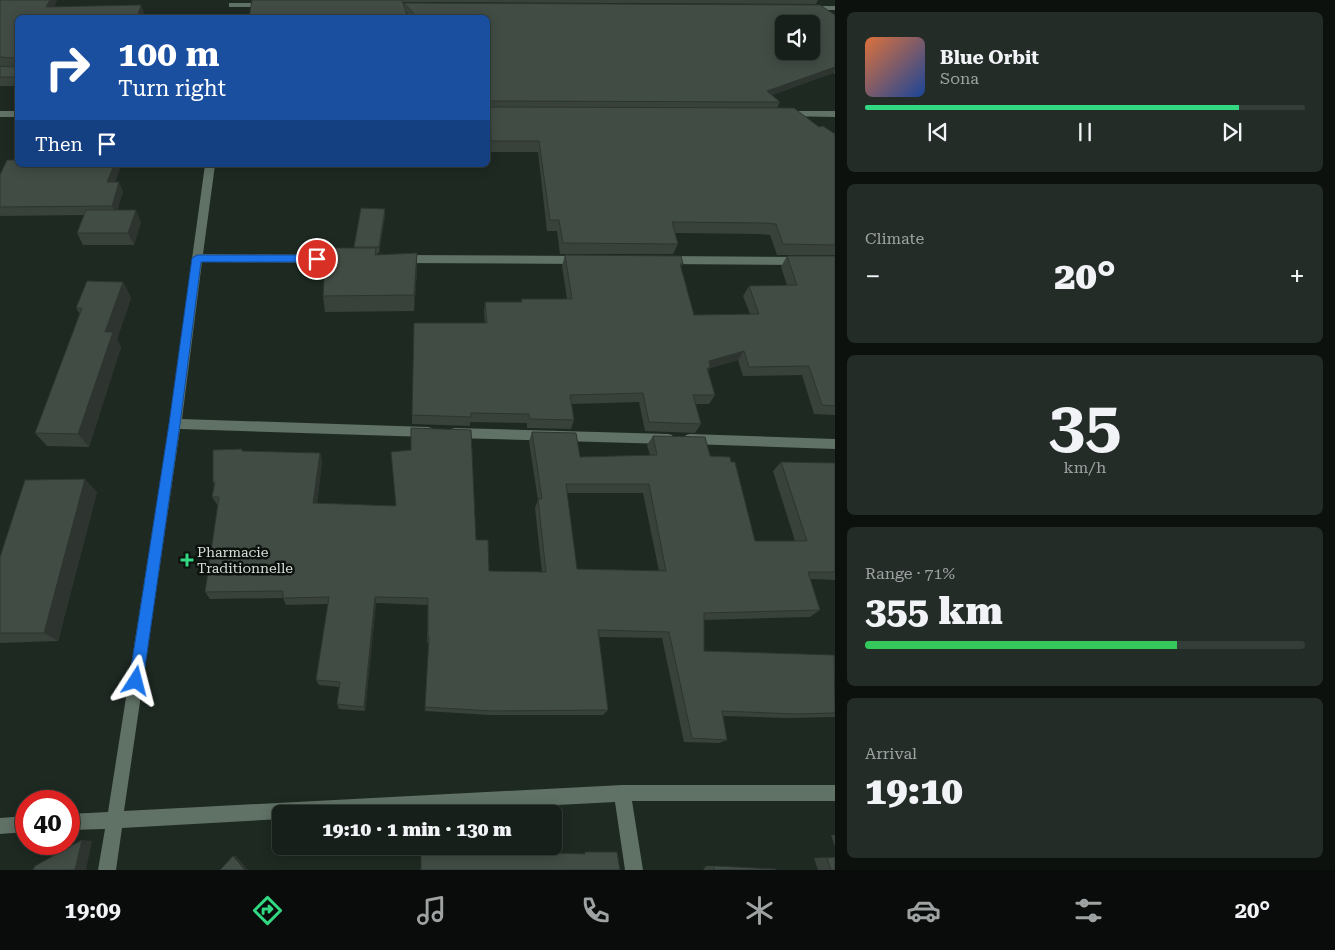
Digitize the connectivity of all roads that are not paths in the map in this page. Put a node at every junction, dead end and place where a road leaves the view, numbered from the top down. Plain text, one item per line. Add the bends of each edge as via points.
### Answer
1 (272, 5) edge
2 (232, 6) edge
3 (796, 8) edge
4 (835, 8) edge
5 (0, 114) edge
6 (15, 114) edge
7 (780, 114) edge
8 (835, 114) edge
9 (210, 167) edge
10 (197, 258) junction
11 (357, 259) edge
12 (386, 259) edge
13 (596, 260) edge
14 (656, 260) edge
15 (815, 261) edge
16 (175, 424) junction
17 (835, 444) edge
18 (622, 793) junction
19 (835, 793) edge
20 (115, 819) junction
21 (80, 821) edge
22 (15, 825) edge
23 (0, 826) edge
24 (107, 870) edge
25 (634, 870) edge

1 - 2 street
3 - 4 street
5 - 6 street
7 - 8 street
9 - 10 street
10 - 11 street
10 - 16 street
12 - 13 street
14 - 15 street
16 - 17 street
16 - 20 street
18 - 19 street
18 - 20 street
18 - 25 street
20 - 21 street
20 - 24 street
22 - 23 street

